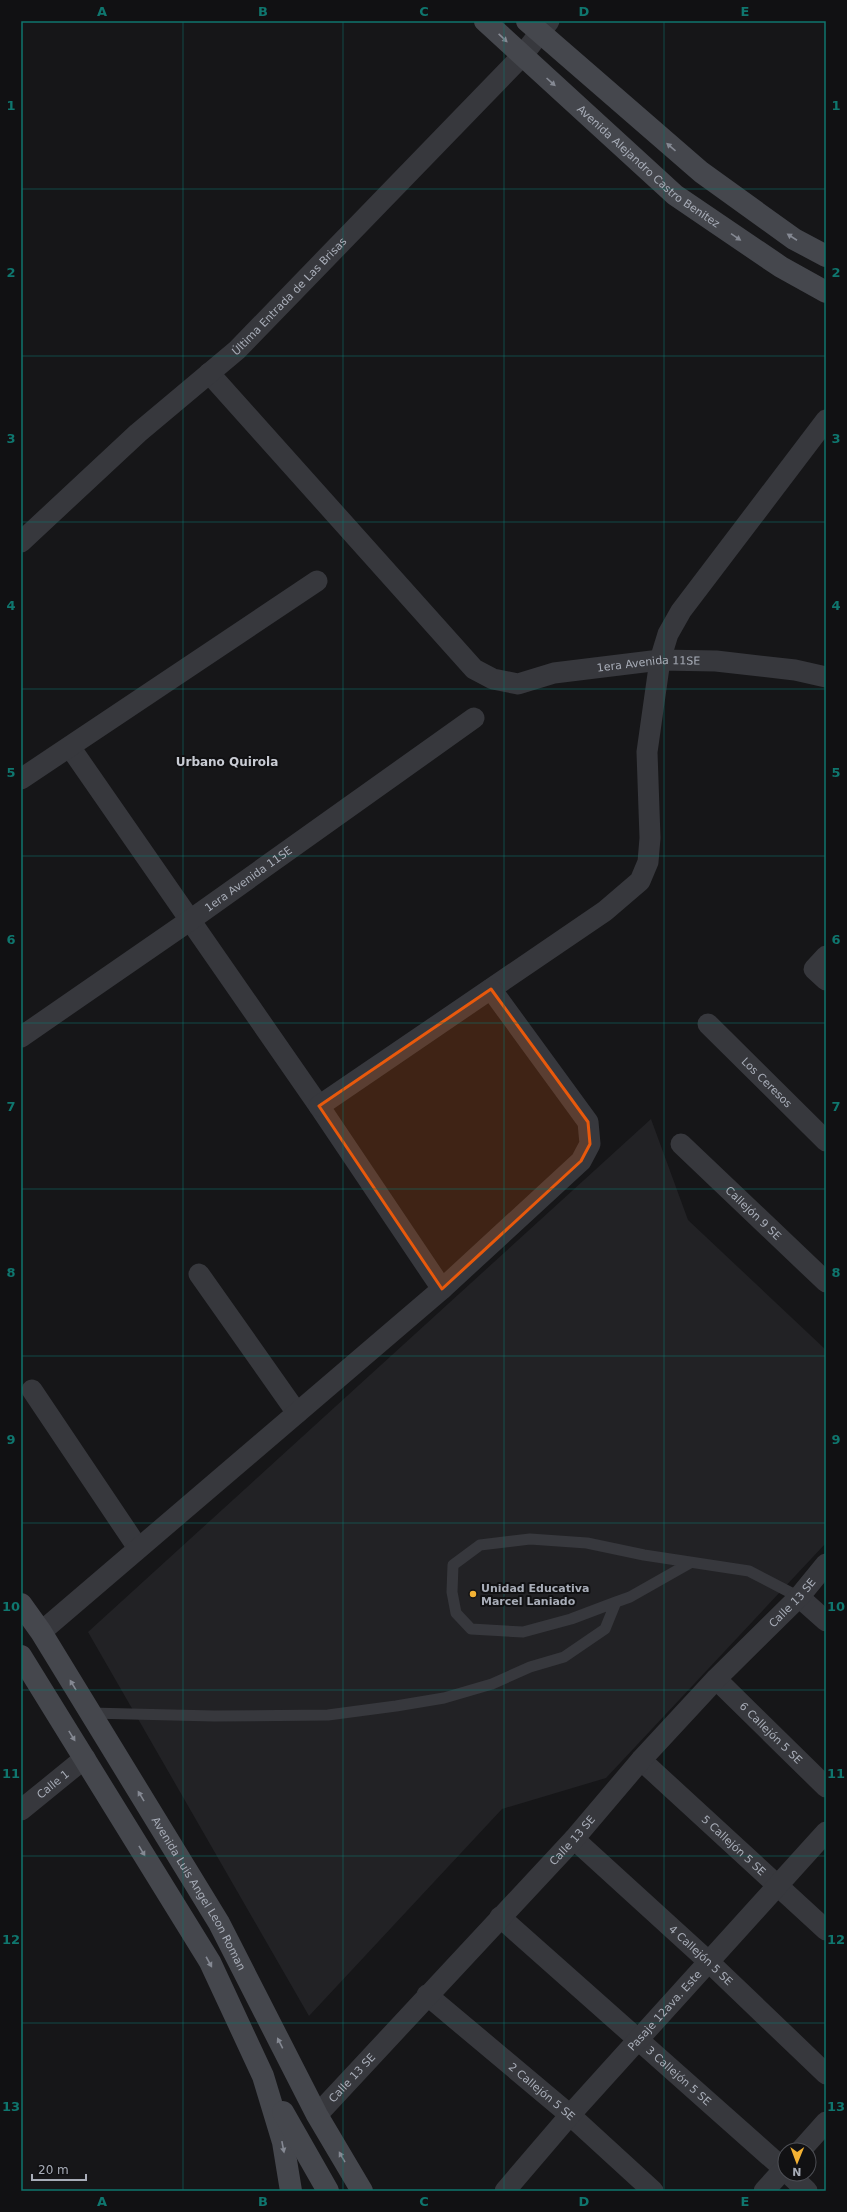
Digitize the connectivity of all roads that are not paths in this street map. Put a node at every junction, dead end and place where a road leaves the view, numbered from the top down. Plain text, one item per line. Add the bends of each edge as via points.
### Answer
1 (485, 21) edge
2 (539, 25) edge
3 (522, 56) junction
4 (826, 256) edge
5 (826, 292) edge
6 (209, 373) junction
7 (826, 420) edge
8 (21, 542) edge
9 (317, 580) dead end
10 (660, 660) junction
11 (826, 677) edge
12 (474, 718) dead end
13 (70, 747) junction
14 (21, 779) edge
15 (189, 921) junction
16 (491, 989) junction
17 (708, 1024) dead end
18 (21, 1037) edge
19 (319, 1106) junction
20 (826, 1141) edge
21 (680, 1144) dead end
22 (199, 1274) dead end
23 (826, 1282) edge
24 (442, 1289) junction
25 (32, 1390) dead end
26 (297, 1412) junction
27 (138, 1548) junction
28 (690, 1563) junction
29 (826, 1564) edge
30 (798, 1597) junction
31 (616, 1602) junction
32 (21, 1604) edge
33 (826, 1621) edge
34 (41, 1632) junction
35 (23, 1663) edge
36 (716, 1679) junction
37 (90, 1713) junction
38 (85, 1758) junction
39 (642, 1760) junction
40 (826, 1787) edge
41 (21, 1810) edge
42 (826, 1832) edge
43 (574, 1839) junction
44 (779, 1887) junction
45 (500, 1917) junction
46 (826, 1930) edge
47 (709, 1962) junction
48 (428, 1995) junction
49 (638, 2040) junction
50 (826, 2074) edge
51 (263, 2076) junction
52 (317, 2115) junction
53 (570, 2115) junction
54 (826, 2122) edge
55 (808, 2142) edge
56 (777, 2162) edge
57 (777, 2179) edge
58 (798, 2182) edge
59 (291, 2191) edge
60 (328, 2191) edge
61 (362, 2191) edge
62 (505, 2191) edge
63 (653, 2191) edge
64 (764, 2191) edge
65 (807, 2191) edge

1 -> 3 main road, Avenida Alejandro Castro Benitez
2 - 3 street, Última Entrada de Las Brisas
4 -> 2 main road via 794,239 701,172
3 -> 5 main road, Avenida Alejandro Castro Benitez via 675,196 781,268
3 - 6 street, Última Entrada de Las Brisas via 237,350
6 - 8 street, Última Entrada de Las Brisas via 138,433
6 - 10 street, 1era Avenida 11SE via 474,669 493,679 518,684 554,673
7 - 10 street via 681,611 668,634
9 - 13 street
10 - 11 street, 1era Avenida 11SE via 716,661 795,670
10 - 16 street via 647,752 650,838 648,862 640,881 605,911
12 - 15 street, 1era Avenida 11SE
13 - 14 street
13 - 15 street
15 - 18 street, 1era Avenida 11SE
15 - 19 street
16 - 19 street
16 - 24 street via 588,1122 590,1144 581,1161
17 - 20 street, Los Ceresos
19 - 24 street
21 - 23 street, Callejón 9 SE
22 - 26 street
24 - 26 street
25 - 27 street
26 - 27 street
27 - 34 street
28 - 30 lane via 749,1571
28 - 31 lane via 630,1597
28 - 31 lane via 587,1542 530,1540 480,1545 453,1565 452,1592 456,1613 471,1629 523,1632 571,1619
29 - 30 street, Calle 13 SE
30 - 33 street
30 - 36 street, Calle 13 SE
31 - 37 lane via 605,1629 564,1657 530,1667 492,1684 444,1698 328,1715
32 - 34 main road, Avenida Luis Angel Leon Roman
37 -> 34 main road, Avenida Luis Angel Leon Roman
35 -> 38 main road
36 - 39 street, Calle 13 SE
36 - 40 street, 6 Callejón 5 SE
52 -> 37 main road, Avenida Luis Angel Leon Roman via 218,1923
38 - 41 street, Calle 1
38 -> 51 main road via 210,1962
39 - 43 street, Calle 13 SE
39 - 44 street, 5 Callejón 5 SE
42 - 44 street, Pasaje 12ava. Este
43 - 45 street, Calle 13 SE
43 - 47 street, 4 Callejón 5 SE
44 - 46 street, 5 Callejón 5 SE
44 - 47 street, Pasaje 12ava. Este
45 - 48 street, Calle 13 SE
45 - 49 street, 3 Callejón 5 SE
47 - 49 street, Pasaje 12ava. Este
47 - 50 street, 4 Callejón 5 SE
48 - 52 street, Calle 13 SE
48 - 53 street, 2 Callejón 5 SE
49 - 53 street, Pasaje 12ava. Este
49 - 56 street, 3 Callejón 5 SE
51 -> 59 main road via 283,2142
51 - 60 main road
61 -> 52 main road, Avenida Luis Angel Leon Roman
53 - 62 street, Pasaje 12ava. Este
53 - 63 street, 2 Callejón 5 SE
54 - 55 street
57 - 64 street
58 - 65 street, 3 Callejón 5 SE

